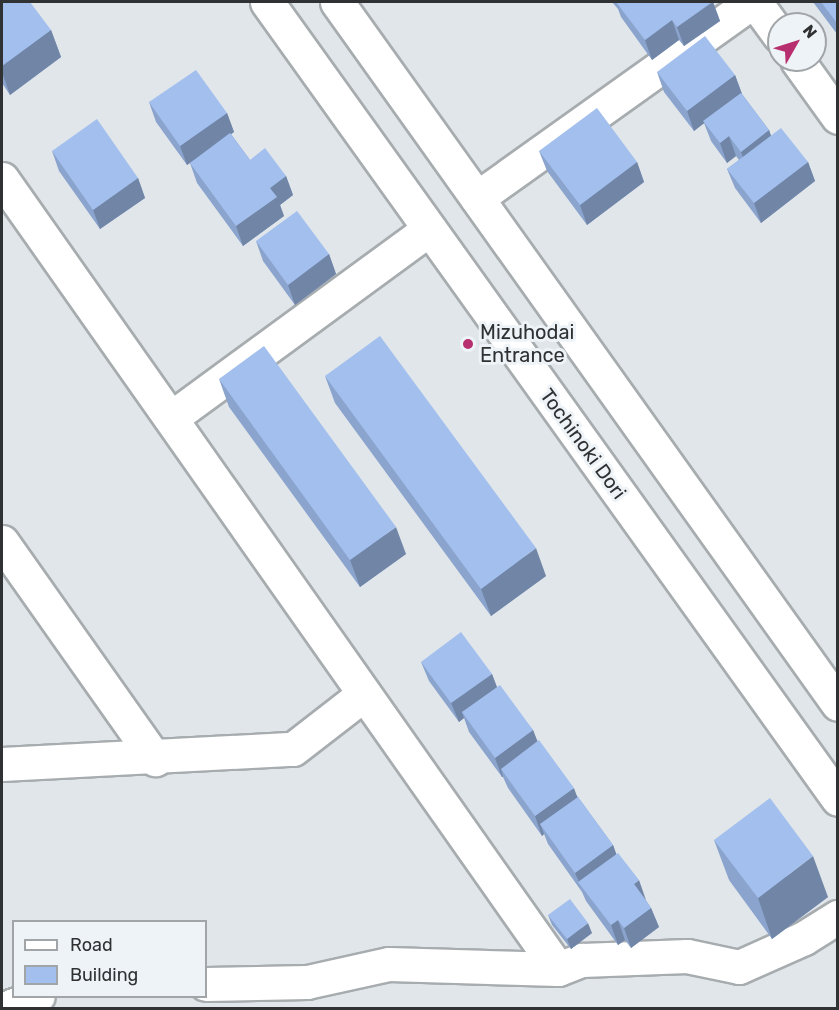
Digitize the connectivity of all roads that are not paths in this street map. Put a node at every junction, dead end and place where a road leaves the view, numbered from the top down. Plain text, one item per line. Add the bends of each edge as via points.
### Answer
1 (267, 2) edge
2 (337, 2) edge
3 (753, 2) edge
4 (767, 20) edge
5 (805, 72) edge
6 (837, 117) edge
7 (2, 178) edge
8 (477, 198) junction
9 (429, 229) junction
10 (171, 418) junction
11 (2, 542) edge
12 (364, 694) junction
13 (837, 704) edge
14 (155, 759) junction
15 (2, 764) edge
16 (837, 799) edge
17 (837, 917) edge
18 (558, 969) junction
19 (207, 984) edge
20 (295, 995) edge
21 (33, 998) edge
22 (6, 1008) edge

1 - 9 street, Tochinoki Dori
2 - 8 street
3 - 4 street
3 - 8 street
5 - 6 street
7 - 10 street
8 - 13 street
9 - 10 street
9 - 16 street, Tochinoki Dori
10 - 12 street
11 - 14 street
12 - 14 street via 293,749
12 - 18 street
14 - 15 street
17 - 18 street via 804,938 739,967 687,956 582,960
18 - 20 street via 389,964 307,982
19 - 20 street
21 - 22 street

